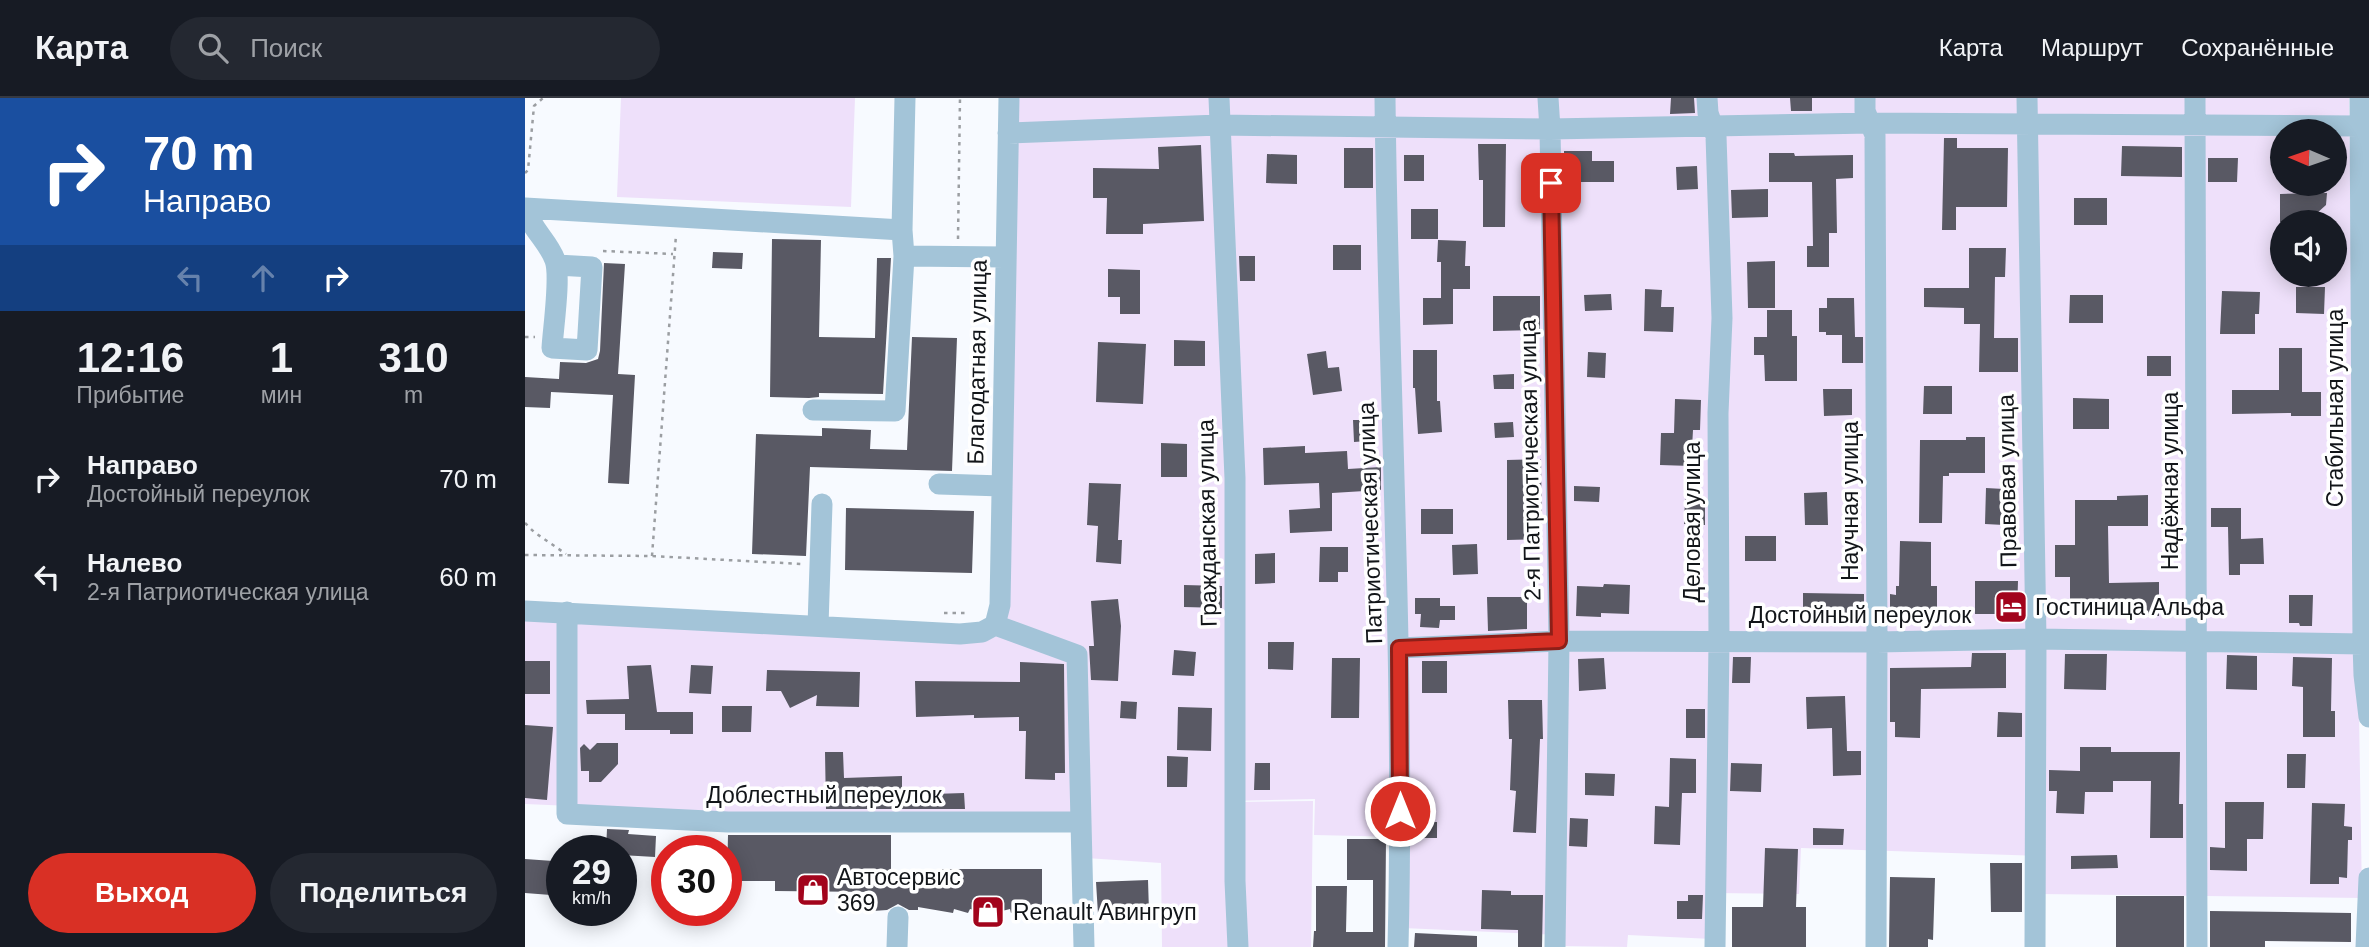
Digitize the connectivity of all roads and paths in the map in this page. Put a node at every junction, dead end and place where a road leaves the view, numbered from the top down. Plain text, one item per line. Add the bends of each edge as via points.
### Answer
1 (543, 98) edge
2 (905, 98) edge
3 (960, 98) edge
4 (1009, 98) edge
5 (1219, 98) edge
6 (1385, 98) edge
7 (1548, 98) edge
8 (1707, 98) edge
9 (1865, 98) edge
10 (2027, 98) edge
11 (2195, 98) edge
12 (2360, 98) edge
13 (1870, 123) junction
14 (2027, 124) junction
15 (1219, 125) junction
16 (1712, 125) junction
17 (2360, 126) junction
18 (2195, 127) junction
19 (1385, 128) junction
20 (1551, 129) junction
21 (1008, 133) junction
22 (525, 173) edge
23 (525, 208) edge
24 (678, 218) junction
25 (902, 230) junction
26 (592, 251) dead end
27 (674, 254) junction
28 (904, 256) junction
29 (957, 256) junction
30 (1005, 257) junction
31 (557, 265) dead end
32 (813, 410) dead end
33 (939, 484) dead end
34 (1002, 486) junction
35 (821, 504) dead end
36 (525, 523) edge
37 (566, 554) junction
38 (525, 555) edge
39 (652, 556) junction
40 (820, 565) junction
41 (525, 611) edge
42 (567, 612) junction
43 (995, 625) junction
44 (818, 626) junction
45 (2036, 639) junction
46 (1559, 641) junction
47 (1719, 642) junction
48 (1877, 642) junction
49 (2196, 642) junction
50 (2363, 644) junction
51 (1399, 648) junction
52 (2369, 717) edge
53 (1081, 822) junction
54 (2369, 878) edge
55 (898, 917) dead end
56 (897, 947) edge
57 (1084, 947) edge
58 (1238, 947) edge
59 (1398, 947) edge
60 (1555, 947) edge
61 (1715, 947) edge
62 (1875, 947) edge
63 (2035, 947) edge
64 (2197, 947) edge
65 (2366, 947) edge

1 - 22 path via 534,106
2 - 25 street
3 - 29 path
4 - 21 street, Благодатная улица
5 - 15 street, Гражданская улица
6 - 19 street, Патриотическая улица
7 - 20 street, 2-я Патриотическая улица
8 - 16 street, Деловая улица
9 - 13 street, Научная улица
10 - 14 street, Правовая улица
11 - 18 street, Надёжная улица
12 - 17 street, Стабильная улица
13 - 14 street
13 - 16 street
13 - 48 street, Научная улица via 1875,135
14 - 18 street
14 - 45 street, Правовая улица
15 - 19 street
15 - 21 street
15 - 58 street, Гражданская улица via 1235,478
16 - 20 street
16 - 47 street, Деловая улица via 1722,317
17 - 18 street
17 - 50 street, Стабильная улица
18 - 49 street, Надёжная улица
19 - 20 street
19 - 51 street, Патриотическая улица
20 - 46 street, 2-я Патриотическая улица
21 - 30 street, Благодатная улица
23 - 24 street
23 - 31 street
24 - 25 street
24 - 27 path
25 - 28 street
26 - 27 path
27 - 39 path
28 - 29 street
28 - 32 street via 895,411
29 - 30 street
30 - 34 street, Благодатная улица
33 - 34 street
34 - 43 street, Благодатная улица via 1000,605
35 - 40 street
36 - 37 path
37 - 38 path
37 - 39 path
39 - 40 path
40 - 44 street
41 - 42 street
42 - 44 street
42 - 53 street, Доблестный переулок via 567,814 728,822
43 - 44 street via 982,632 960,634
43 - 53 street via 1077,655
45 - 48 street, Достойный переулок
45 - 49 street, Достойный переулок
45 - 63 street, Правовая улица
46 - 47 street, Достойный переулок
46 - 51 street, Достойный переулок
46 - 60 street, 2-я Патриотическая улица
47 - 48 street, Достойный переулок
47 - 61 street, Деловая улица
48 - 62 street, Научная улица
49 - 50 street, Достойный переулок
49 - 64 street, Надёжная улица
50 - 52 street, Стабильная улица
51 - 59 street, Патриотическая улица
53 - 57 street
54 - 65 street
55 - 56 street

